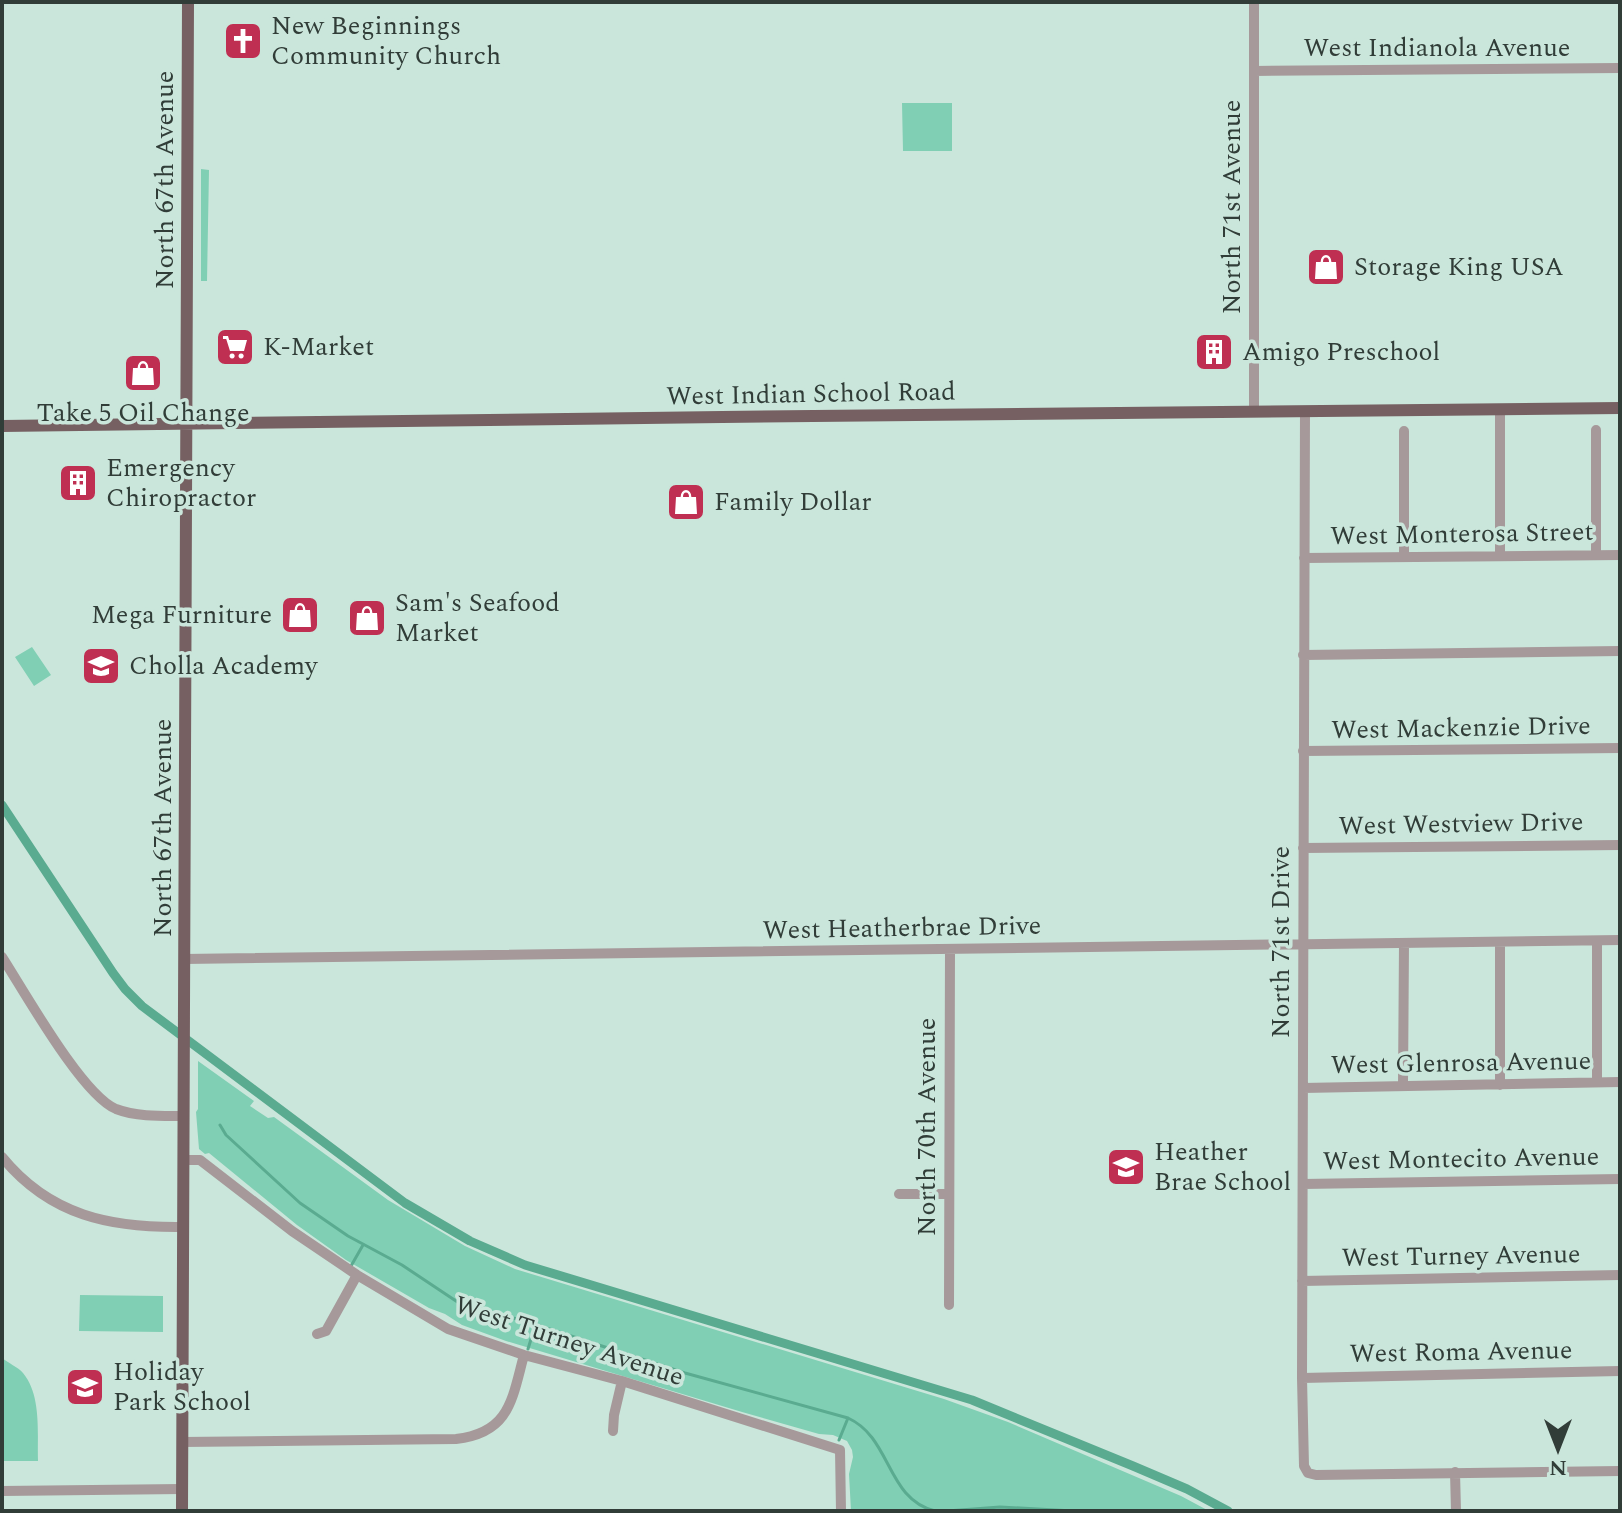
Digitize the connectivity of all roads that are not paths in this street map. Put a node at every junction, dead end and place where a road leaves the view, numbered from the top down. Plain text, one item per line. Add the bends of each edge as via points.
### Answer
1 (188, 2) edge
2 (1254, 2) edge
3 (1620, 68) edge
4 (1254, 71) junction
5 (1620, 408) edge
6 (1500, 409) junction
7 (1254, 411) junction
8 (1305, 411) junction
9 (186, 425) junction
10 (2, 426) edge
11 (1596, 430) dead end
12 (1404, 431) dead end
13 (1596, 555) junction
14 (1620, 555) edge
15 (1500, 556) junction
16 (1404, 557) junction
17 (1304, 558) junction
18 (1620, 651) edge
19 (1303, 655) junction
20 (1620, 748) edge
21 (1303, 751) junction
22 (1620, 845) edge
23 (1303, 848) junction
24 (1620, 940) edge
25 (1597, 941) junction
26 (1500, 942) junction
27 (1404, 943) junction
28 (1303, 944) junction
29 (950, 949) junction
30 (2, 957) edge
31 (184, 959) junction
32 (1597, 1082) junction
33 (1620, 1082) edge
34 (1403, 1085) junction
35 (1500, 1085) junction
36 (1303, 1088) junction
37 (184, 1116) junction
38 (2, 1157) edge
39 (183, 1160) junction
40 (1620, 1179) edge
41 (1303, 1184) junction
42 (899, 1194) dead end
43 (949, 1194) junction
44 (183, 1227) junction
45 (357, 1275) junction
46 (1620, 1275) edge
47 (1302, 1281) junction
48 (949, 1305) dead end
49 (317, 1334) dead end
50 (524, 1355) junction
51 (1620, 1371) edge
52 (1302, 1378) junction
53 (622, 1381) junction
54 (613, 1431) dead end
55 (182, 1442) junction
56 (1620, 1471) edge
57 (1455, 1472) junction
58 (182, 1489) junction
59 (2, 1491) edge
60 (182, 1511) edge
61 (841, 1511) edge
62 (1456, 1511) edge

1 - 9 main road, North 67th Avenue
2 - 4 street, North 71st Avenue
3 - 4 street, West Indianola Avenue
4 - 7 street, North 71st Avenue
5 - 6 main road, West Indian School Road
6 - 8 main road, West Indian School Road
6 - 15 street
7 - 8 main road, West Indian School Road
7 - 9 main road, West Indian School Road
8 - 17 street, North 71st Drive
9 - 10 main road, West Indian School Road
9 - 31 main road, North 67th Avenue
11 - 13 street
12 - 16 street
13 - 14 street, West Monterosa Street
13 - 15 street, West Monterosa Street
15 - 16 street, West Monterosa Street
16 - 17 street, West Monterosa Street
17 - 19 street, North 71st Drive
18 - 19 street
19 - 21 street, North 71st Drive
20 - 21 street, West Mackenzie Drive
21 - 23 street, North 71st Drive
22 - 23 street, West Westview Drive
23 - 28 street, North 71st Drive
24 - 25 street, West Heatherbrae Drive
25 - 26 street, West Heatherbrae Drive
25 - 32 street
26 - 27 street, West Heatherbrae Drive
26 - 35 street
27 - 28 street, West Heatherbrae Drive
27 - 34 street
28 - 29 street, West Heatherbrae Drive
28 - 36 street, North 71st Drive
29 - 31 street, West Heatherbrae Drive
29 - 43 street, North 70th Avenue
30 - 37 street via 104,1102 128,1113
31 - 37 main road, North 67th Avenue
32 - 33 street, West Glenrosa Avenue
32 - 35 street, West Glenrosa Avenue
34 - 35 street, West Glenrosa Avenue
34 - 36 street, West Glenrosa Avenue
36 - 41 street, North 71st Drive
37 - 39 main road, North 67th Avenue
38 - 44 street via 23,1181 81,1215 123,1225
39 - 44 main road, North 67th Avenue
39 - 45 street, West Turney Avenue via 200,1160
40 - 41 street, West Montecito Avenue
41 - 47 street, North 71st Drive
42 - 43 street
43 - 48 street, North 70th Avenue
44 - 55 main road, North 67th Avenue
45 - 49 street via 326,1331
45 - 50 street, West Turney Avenue via 448,1329
46 - 47 street, West Turney Avenue
47 - 52 street, North 71st Drive
50 - 53 street, West Turney Avenue
50 - 55 street via 507,1411 478,1436
51 - 52 street, West Roma Avenue
52 - 57 street, North 71st Drive via 1303,1459 1308,1473
53 - 54 street
53 - 61 street, West Turney Avenue via 840,1450
55 - 58 main road, North 67th Avenue
56 - 57 street
57 - 62 street
58 - 59 street
58 - 60 main road, North 67th Avenue

